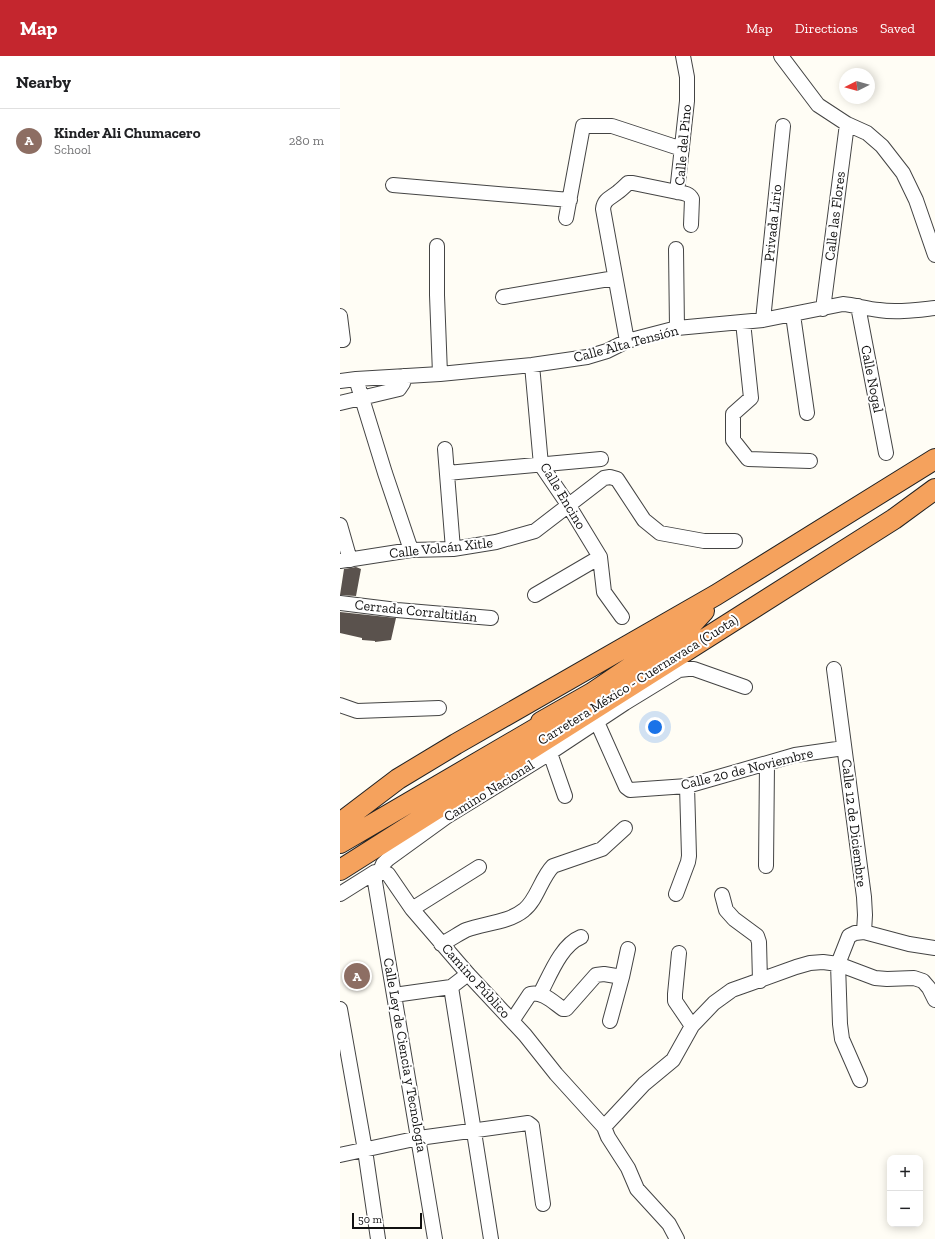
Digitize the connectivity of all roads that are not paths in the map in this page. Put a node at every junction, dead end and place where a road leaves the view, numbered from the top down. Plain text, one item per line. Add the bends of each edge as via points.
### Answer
1 (683, 56) edge
2 (781, 56) edge
3 (847, 124) junction
4 (784, 126) dead end
5 (682, 149) junction
6 (393, 185) dead end
7 (677, 192) junction
8 (570, 200) junction
9 (566, 218) dead end
10 (691, 225) dead end
11 (438, 246) dead end
12 (676, 249) dead end
13 (935, 254) edge
14 (615, 278) junction
15 (503, 297) dead end
16 (858, 306) junction
17 (935, 308) edge
18 (823, 309) junction
19 (793, 315) junction
20 (340, 316) edge
21 (763, 320) junction
22 (743, 322) junction
23 (677, 328) junction
24 (341, 340) edge
25 (627, 342) junction
26 (532, 365) junction
27 (440, 374) junction
28 (404, 376) junction
29 (356, 379) junction
30 (340, 381) edge
31 (362, 399) junction
32 (340, 403) edge
33 (808, 412) dead end
34 (445, 449) dead end
35 (886, 453) dead end
36 (601, 459) dead end
37 (935, 459) edge
38 (810, 462) dead end
39 (541, 465) junction
40 (447, 473) junction
41 (935, 482) edge
42 (935, 489) edge
43 (569, 506) junction
44 (340, 525) edge
45 (735, 541) dead end
46 (453, 549) junction
47 (411, 550) junction
48 (600, 557) junction
49 (345, 560) edge
50 (536, 595) dead end
51 (716, 595) junction
52 (340, 603) edge
53 (622, 617) dead end
54 (491, 618) dead end
55 (834, 669) dead end
56 (745, 687) dead end
57 (340, 705) edge
58 (439, 708) dead end
59 (597, 722) junction
60 (456, 744) junction
61 (844, 748) junction
62 (488, 752) junction
63 (550, 753) junction
64 (766, 764) junction
65 (398, 778) junction
66 (687, 786) junction
67 (565, 796) dead end
68 (340, 805) edge
69 (340, 823) edge
70 (625, 828) dead end
71 (340, 837) edge
72 (340, 843) edge
73 (766, 866) dead end
74 (480, 867) dead end
75 (340, 870) edge
76 (378, 872) junction
77 (340, 894) edge
78 (676, 894) dead end
79 (722, 895) dead end
80 (412, 909) junction
81 (864, 932) junction
82 (581, 937) dead end
83 (442, 944) junction
84 (935, 948) edge
85 (628, 949) dead end
86 (679, 952) dead end
87 (838, 964) junction
88 (468, 974) junction
89 (622, 977) junction
90 (760, 981) junction
91 (451, 987) junction
92 (540, 994) junction
93 (394, 995) junction
94 (935, 1000) edge
95 (340, 1009) edge
96 (512, 1021) junction
97 (610, 1021) dead end
98 (692, 1026) junction
99 (860, 1080) dead end
100 (604, 1126) junction
101 (474, 1130) junction
102 (419, 1138) junction
103 (365, 1150) junction
104 (340, 1155) edge
105 (543, 1204) dead end
106 (378, 1239) edge
107 (435, 1239) edge
108 (491, 1239) edge
109 (677, 1239) edge

1 - 5 street, Calle del Pino via 687,77 687,101
2 - 3 street via 818,105
3 - 13 street via 866,133 882,146 903,173 916,200
3 - 18 street, Calle las Flores
4 - 21 street, Privada Lirio
5 - 7 street, Calle del Pino
5 - 8 street via 612,126 583,126
6 - 8 street
7 - 10 street, Calle del Pino via 686,193 692,199
7 - 14 street via 628,183 606,200 602,209
8 - 9 street
11 - 27 street
12 - 23 street
14 - 15 street
14 - 25 street
16 - 17 street, Calle Alta Tensión via 881,311
16 - 18 street, Calle Alta Tensión via 842,304
16 - 35 street, Calle Nogal
18 - 19 street, Calle Alta Tensión
19 - 21 street, Calle Alta Tensión
19 - 33 street
20 - 24 street
21 - 22 street, Calle Alta Tensión
22 - 23 street, Calle Alta Tensión
22 - 38 street via 751,398 733,414 733,440 748,459
23 - 25 street, Calle Alta Tensión
25 - 26 street, Calle Alta Tensión via 587,357
26 - 27 street, Calle Alta Tensión
26 - 39 street, Calle Encino
27 - 28 street, Calle Alta Tensión
28 - 29 street, Calle Alta Tensión
28 - 31 street via 399,389
29 - 30 street, Calle Alta Tensión
29 - 31 street
31 - 32 street
31 - 47 street
34 - 40 street
36 - 39 street
37 - 51 highway
39 - 40 street
39 - 43 street, Calle Encino
40 - 46 street
41 - 72 highway via 883,510 600,692
42 - 75 highway, Carretera México - Cuernavaca (Cuota) via 887,523
43 - 45 street, Calle Volcán Xitle via 604,478 610,477 617,479 644,520 660,533 704,541
43 - 46 street, Calle Volcán Xitle via 535,531 496,542
43 - 48 street, Calle Encino
44 - 49 street
46 - 47 street, Calle Volcán Xitle
47 - 49 street, Calle Volcán Xitle
48 - 50 street
48 - 53 street, Calle Encino via 604,592
51 - 60 highway
51 - 62 highway via 698,618 681,633 592,693
52 - 54 street, Cerrada Corraltitlán
55 - 61 street, Calle 12 de Diciembre
56 - 59 street, Camino Nacional via 688,668 679,670
57 - 58 street via 357,711
59 - 63 street, Camino Nacional
59 - 66 street, Calle 20 de Noviembre via 626,787 630,790
60 - 62 highway
60 - 65 highway
61 - 64 street, Calle 20 de Noviembre via 795,755
61 - 81 street, Calle 12 de Diciembre via 864,897
62 - 71 highway
63 - 67 street
63 - 76 street, Camino Nacional via 446,817 388,859
64 - 66 street, Calle 20 de Noviembre
64 - 73 street
65 - 68 highway via 378,784
65 - 69 highway
66 - 78 street via 690,847 688,862
70 - 83 street via 602,849 553,866 525,909 514,916 466,930
74 - 80 street
76 - 77 street
76 - 80 street, Camino Público via 388,874
76 - 93 street, Calle Ley de Ciencia y Tecnología via 375,882
79 - 90 street via 726,910 757,936
80 - 83 street, Camino Público
81 - 84 street
81 - 87 street via 849,936
82 - 92 street via 569,943
83 - 88 street, Camino Público
85 - 89 street
86 - 98 street via 675,1000
87 - 90 street via 810,963
87 - 94 street via 875,978 914,978 923,981
87 - 99 street via 838,1003 842,1039
88 - 91 street
88 - 96 street, Camino Público
89 - 92 street via 596,975 566,1009
89 - 97 street
90 - 98 street via 732,990 714,1002
91 - 93 street
91 - 101 street
92 - 96 street via 530,994
93 - 102 street, Calle Ley de Ciencia y Tecnología
95 - 103 street
96 - 100 street, Camino Público
98 - 100 street via 674,1060 644,1084
100 - 109 street, Camino Público via 637,1189 669,1224
101 - 102 street
101 - 105 street via 528,1123 532,1126
101 - 108 street
102 - 103 street
102 - 107 street, Calle Ley de Ciencia y Tecnología
103 - 104 street
103 - 106 street

